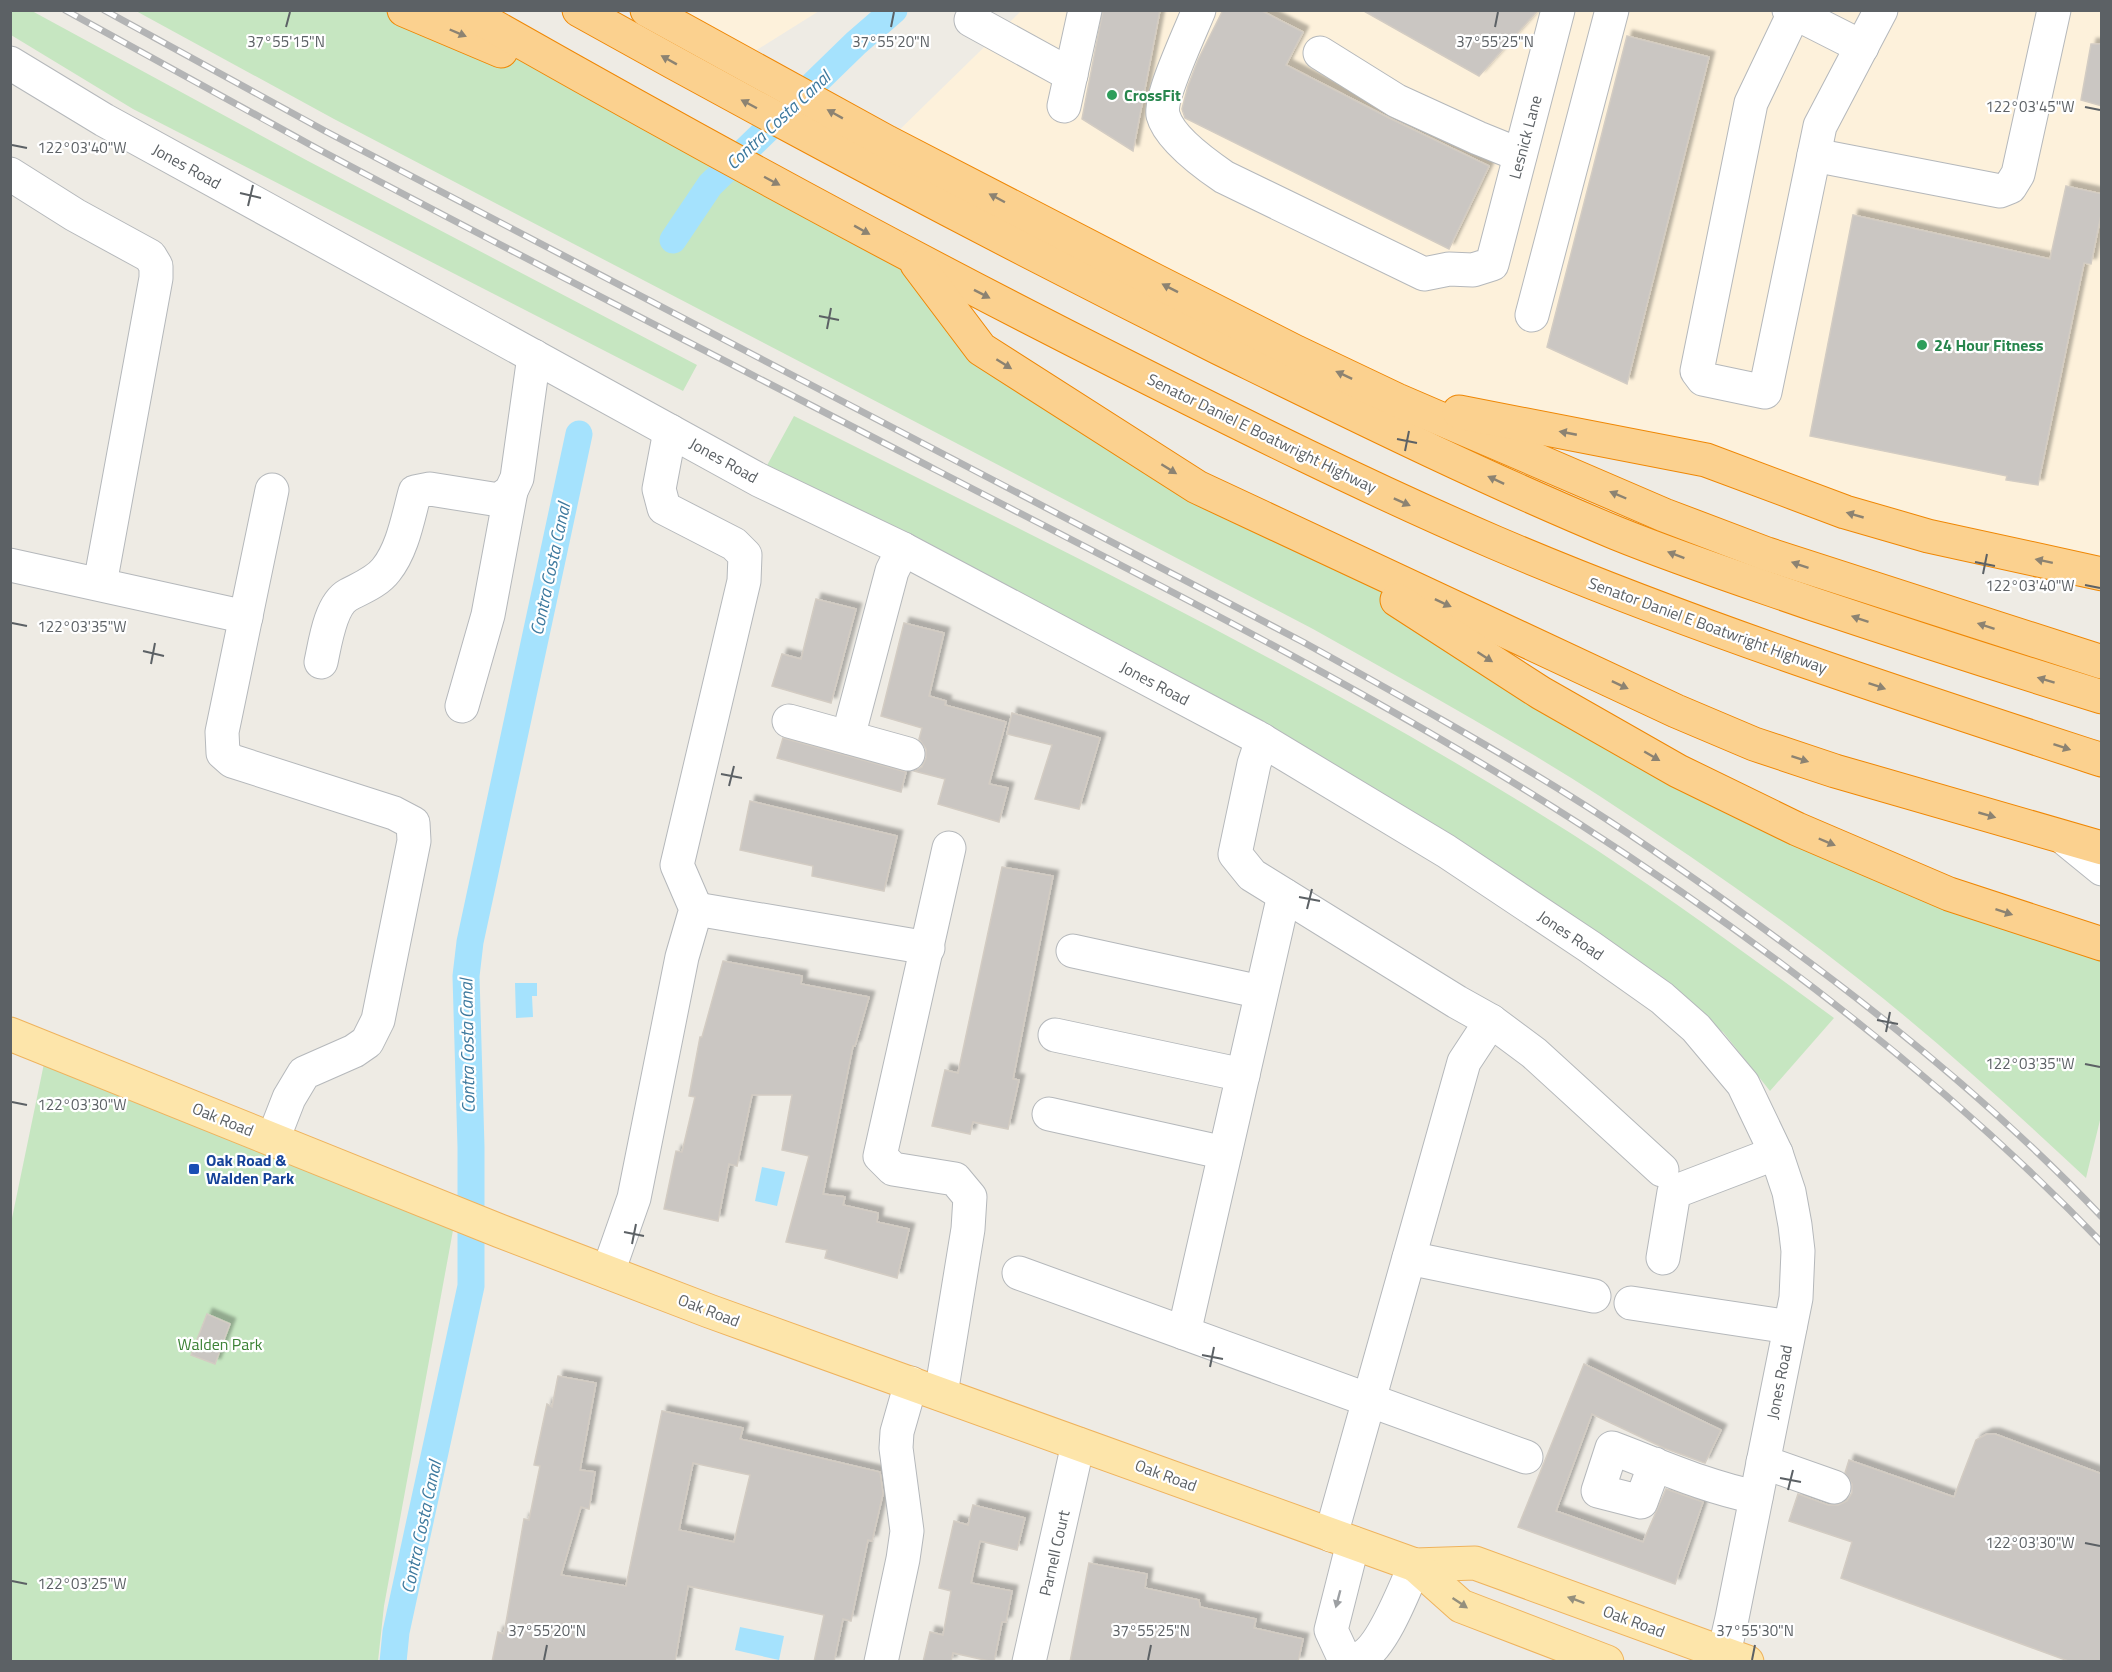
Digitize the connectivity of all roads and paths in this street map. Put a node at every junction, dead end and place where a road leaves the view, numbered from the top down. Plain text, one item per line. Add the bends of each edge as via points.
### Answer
1 (404, 10) edge
2 (465, 10) edge
3 (579, 10) edge
4 (647, 10) edge
5 (1085, 10) edge
6 (1199, 10) edge
7 (1558, 10) edge
8 (1612, 10) edge
9 (1881, 10) edge
10 (2055, 10) edge
11 (1799, 13) edge
12 (971, 20) dead end
13 (1862, 46) junction
14 (1320, 53) dead end
15 (10, 63) edge
16 (659, 120) junction
17 (1520, 155) junction
18 (1815, 155) junction
19 (10, 174) edge
20 (912, 258) junction
21 (1532, 315) dead end
22 (534, 356) junction
23 (1397, 399) junction
24 (670, 431) junction
25 (272, 490) dead end
26 (511, 491) junction
27 (1294, 534) junction
28 (903, 549) junction
29 (10, 566) edge
30 (2102, 574) edge
31 (100, 584) junction
32 (246, 617) junction
33 (321, 662) dead end
34 (2102, 662) edge
35 (2102, 697) edge
36 (462, 706) dead end
37 (789, 721) dead end
38 (848, 737) junction
39 (1262, 740) junction
40 (908, 754) dead end
41 (2102, 760) edge
42 (2064, 838) junction
43 (949, 848) dead end
44 (2102, 848) edge
45 (2102, 869) edge
46 (1284, 895) junction
47 (696, 909) junction
48 (2102, 944) edge
49 (928, 948) junction
50 (1073, 951) dead end
51 (1262, 992) junction
52 (1491, 1020) junction
53 (10, 1034) edge
54 (1054, 1035) dead end
55 (1243, 1075) junction
56 (1049, 1114) dead end
57 (273, 1139) junction
58 (1225, 1153) junction
59 (1776, 1153) junction
60 (1662, 1170) dead end
61 (1409, 1258) junction
62 (1663, 1258) dead end
63 (608, 1272) junction
64 (1018, 1273) dead end
65 (1594, 1296) dead end
66 (1630, 1303) dead end
67 (1790, 1327) junction
68 (1184, 1333) junction
69 (911, 1383) junction
70 (941, 1394) junction
71 (1370, 1400) junction
72 (1078, 1444) junction
73 (1526, 1457) dead end
74 (1763, 1462) junction
75 (1654, 1464) dead end
76 (1834, 1487) dead end
77 (1756, 1497) junction
78 (1342, 1539) junction
79 (1415, 1566) junction
80 (1727, 1657) edge
81 (1593, 1658) edge
82 (1343, 1660) edge
83 (881, 1662) edge
84 (1029, 1662) edge

1 -> 16 highway
2 - 16 highway, Senator Daniel E Boatwright Highway
35 -> 3 highway via 1731,576 1618,534 1508,486 1097,287 856,162
23 -> 4 highway via 1296,352 887,142
5 - 12 street via 1068,91
6 - 17 street, Lesnick Lane via 1164,97 1163,114 1170,130 1224,177 1424,274 1473,270 1492,264
7 - 17 street, Lesnick Lane
8 - 21 street
9 - 13 street
10 - 18 street via 2018,174 2010,187 2000,190
11 - 13 street
11 - 18 street via 1751,104 1697,371 1703,379 1765,392
13 - 18 street via 1820,126
14 - 17 street via 1397,101
15 - 22 street, Jones Road via 104,120
16 -> 20 highway, Senator Daniel E Boatwright Highway
19 - 31 street via 150,256 156,266
20 -> 27 highway via 981,349 1197,487
20 -> 41 highway, Senator Daniel E Boatwright Highway via 1291,449 1495,543 1703,626
22 - 24 street, Jones Road
22 - 26 street via 517,478
30 -> 23 highway via 1928,536 1845,513 1706,460
34 -> 23 highway via 1767,554 1664,515
24 - 28 street, Jones Road via 759,480
24 - 47 street via 659,489 664,508 734,544 745,555 744,581 677,865
25 - 32 street
26 - 33 street via 500,500 429,489 415,492 399,546 386,571 345,596 330,619
26 - 36 street via 488,615
27 -> 42 highway via 1754,744
27 -> 48 highway via 1540,693 1678,771 1797,830 1949,894
28 - 38 street via 892,571
28 - 39 street, Jones Road
29 - 31 street
31 - 32 street
32 - 57 street via 222,732 223,753 232,761 394,813 413,823 414,841 378,1020 367,1042 304,1073
37 - 38 street
38 - 40 street
39 - 46 street via 1235,854 1252,875
39 - 59 street, Jones Road via 1446,851 1662,998 1711,1044 1743,1084
42 - 44 highway
42 - 45 street
43 - 49 street
46 - 51 street
46 - 52 street
47 - 49 street
47 - 63 street via 682,957 634,1197
49 - 70 street via 880,1156 893,1169 955,1179 970,1197
50 - 51 street
51 - 55 street
52 - 60 street via 1534,1053
52 - 61 street via 1464,1062
53 - 57 main road, Oak Road
54 - 55 street
55 - 58 street
56 - 58 street
57 - 63 main road, Oak Road
58 - 68 street
59 - 62 street via 1674,1192
59 - 67 street, Jones Road via 1789,1192 1796,1234 1797,1277
61 - 65 street
61 - 71 street
63 - 69 main road, Oak Road
64 - 68 street
66 - 67 street
67 - 74 street, Jones Road
68 - 71 street
69 - 70 main road, Oak Road
69 - 83 street via 896,1448 907,1531
70 - 72 main road, Oak Road
71 - 73 street
71 - 78 street
72 - 78 main road, Oak Road
72 - 84 street, Parnell Court
74 - 76 street
74 - 77 street, Jones Road
75 - 77 street via 1723,1491
77 - 80 street, Jones Road
78 - 79 main road, Oak Road
78 -> 82 street via 1331,1630
80 -> 79 main road, Oak Road via 1475,1563
79 -> 81 main road, Oak Road via 1461,1606
79 - 82 street via 1372,1650 1360,1659

